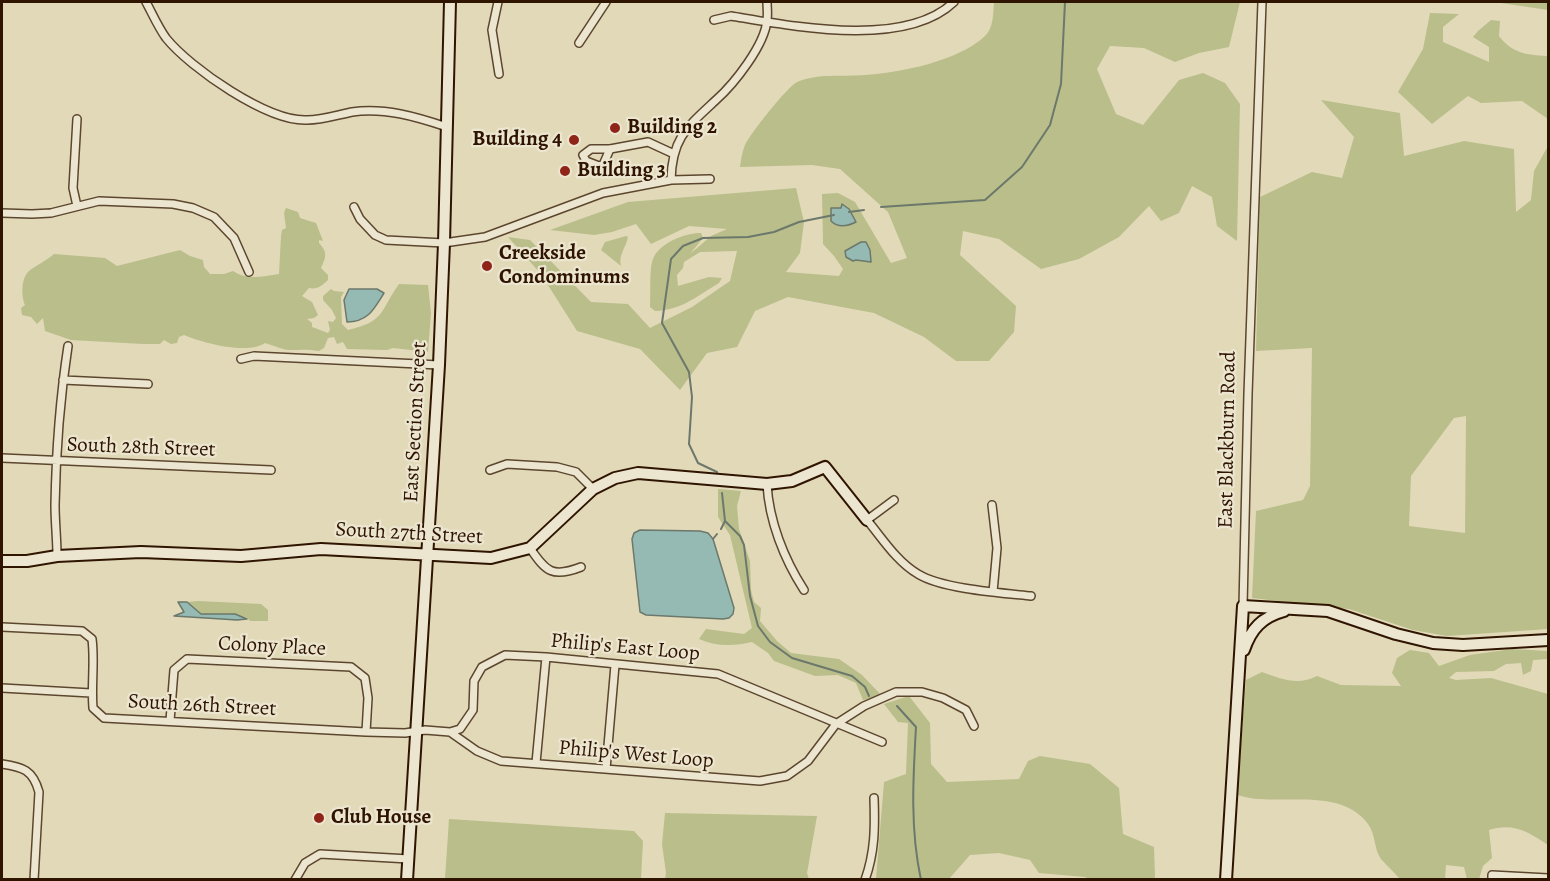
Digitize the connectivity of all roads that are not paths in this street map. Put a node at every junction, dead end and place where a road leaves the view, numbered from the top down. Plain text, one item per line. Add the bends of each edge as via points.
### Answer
1 (146, 2) edge
2 (450, 2) edge
3 (498, 2) edge
4 (606, 2) edge
5 (767, 2) edge
6 (954, 2) edge
7 (1262, 2) edge
8 (714, 20) dead end
9 (767, 22) junction
10 (579, 43) dead end
11 (500, 74) dead end
12 (76, 118) dead end
13 (447, 127) junction
14 (610, 149) dead end
15 (674, 154) junction
16 (710, 178) dead end
17 (671, 180) junction
18 (77, 206) junction
19 (354, 207) dead end
20 (2, 213) edge
21 (444, 243) junction
22 (249, 272) dead end
23 (68, 346) dead end
24 (241, 359) dead end
25 (439, 365) junction
26 (63, 380) junction
27 (148, 384) dead end
28 (4, 460) edge
29 (57, 461) junction
30 (271, 470) dead end
31 (490, 470) dead end
32 (767, 484) junction
33 (592, 489) junction
34 (894, 500) dead end
35 (992, 505) dead end
36 (867, 520) junction
37 (530, 548) junction
38 (428, 554) junction
39 (57, 556) junction
40 (2, 561) edge
41 (581, 567) dead end
42 (804, 590) dead end
43 (993, 592) junction
44 (1031, 596) dead end
45 (1243, 606) junction
46 (1290, 609) junction
47 (2, 627) edge
48 (1548, 640) edge
49 (546, 657) junction
50 (615, 665) junction
51 (1239, 666) junction
52 (2, 688) edge
53 (92, 693) junction
54 (170, 720) junction
55 (836, 724) junction
56 (974, 726) dead end
57 (366, 732) junction
58 (417, 732) junction
59 (450, 732) junction
60 (882, 742) dead end
61 (536, 763) junction
62 (2, 764) edge
63 (606, 769) junction
64 (874, 798) dead end
65 (409, 859) junction
66 (1492, 877) edge
67 (1548, 878) edge
68 (34, 879) edge
69 (295, 879) edge
70 (407, 879) edge
71 (865, 879) edge
72 (1226, 879) edge

1 - 13 street via 166,37 191,62 239,96 282,117 305,120 369,110
2 - 13 street, East Section Street
3 - 11 street via 492,30
4 - 10 street
5 - 9 street
6 - 9 street via 940,14 894,27 834,30
7 - 45 street, East Blackburn Road
8 - 9 street via 730,16
9 - 15 street via 750,62 691,122
12 - 18 street via 73,189
13 - 21 street, East Section Street
14 - 15 street via 648,142
15 - 17 street
16 - 17 street
17 - 21 street via 603,193 485,237
18 - 20 street via 51,213
18 - 22 street via 99,201 193,208 214,217 234,237
19 - 21 street via 375,235 386,240
21 - 25 street, East Section Street
23 - 26 street
24 - 25 street via 254,356
25 - 38 street, East Section Street
26 - 27 street
26 - 29 street
28 - 29 street, South 28th Street
29 - 30 street, South 28th Street
29 - 39 street
31 - 33 street via 507,464 557,467 576,472
32 - 33 street, South 27th Street via 638,473
32 - 36 street, South 27th Street via 792,481 825,467
32 - 42 street via 769,511 791,570
33 - 37 street, South 27th Street
34 - 36 street
35 - 43 street via 997,548
36 - 43 street via 917,574
37 - 38 street, South 27th Street via 491,558
37 - 41 street via 541,566 551,571 565,573
38 - 39 street, South 27th Street via 321,549 241,556 141,552
38 - 58 street, East Section Street
39 - 40 street, South 27th Street
43 - 44 street
45 - 46 street
45 - 51 street, East Blackburn Road
46 - 48 street via 1328,611 1396,634 1441,644
46 - 51 street via 1265,617 1255,627
47 - 53 street via 82,631 92,639
49 - 50 street, Philip's East Loop
49 - 59 street, Philip's East Loop via 505,655 482,667 474,681 473,710 460,729
49 - 61 street
50 - 55 street, Philip's East Loop via 718,674
50 - 63 street
51 - 72 street, East Blackburn Road
52 - 53 street
53 - 54 street, South 26th Street via 93,708 104,718
54 - 57 street, South 26th Street
54 - 57 street, Colony Place via 174,670 187,659 351,667 365,678
55 - 56 street via 896,692 922,692 966,710
55 - 60 street, Philip's East Loop
55 - 63 street, Philip's West Loop via 808,761 787,776 760,781
57 - 58 street, South 26th Street
58 - 59 street
58 - 65 street, East Section Street
59 - 61 street, Philip's West Loop via 477,751 501,761
61 - 63 street, Philip's West Loop
62 - 68 street via 31,774 39,792
64 - 71 street via 872,861
65 - 69 street via 320,854 304,862
65 - 70 street, East Section Street
66 - 67 street

